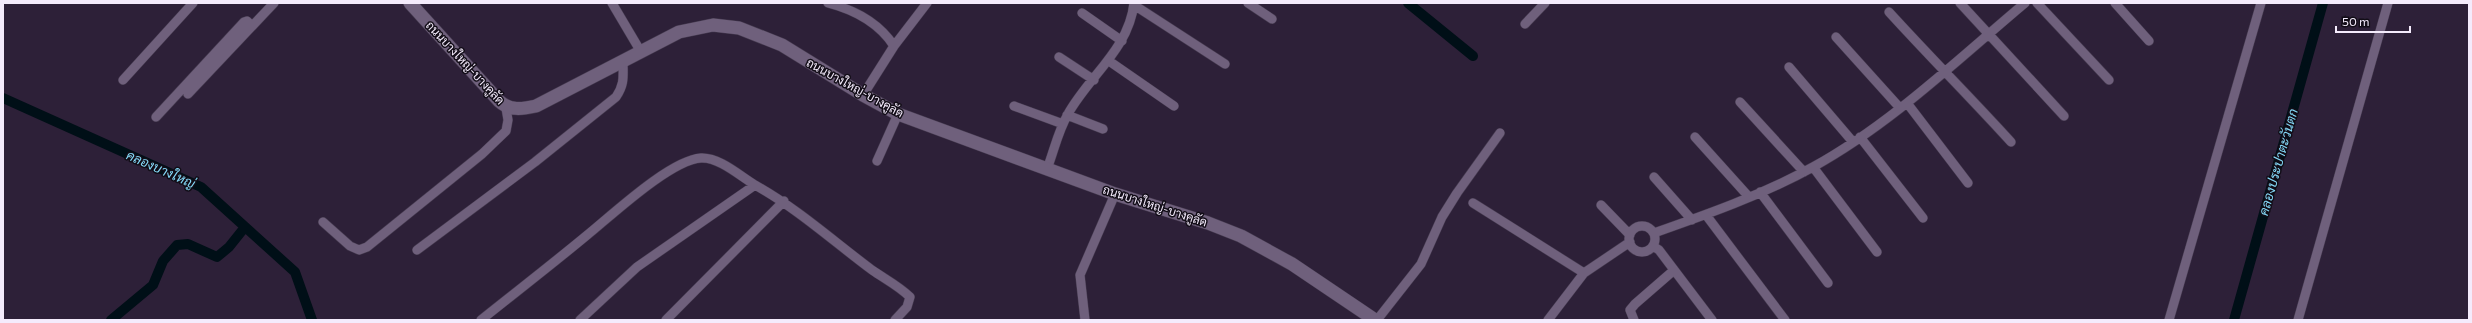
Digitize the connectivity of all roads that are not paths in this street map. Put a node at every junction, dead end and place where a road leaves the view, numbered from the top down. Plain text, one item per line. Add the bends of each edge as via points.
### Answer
1 (193, 3) edge
2 (274, 3) edge
3 (410, 3) edge
4 (612, 3) edge
5 (828, 3) edge
6 (927, 3) edge
7 (1248, 3) edge
8 (1545, 3) edge
9 (1960, 3) edge
10 (2025, 3) edge
11 (2037, 3) edge
12 (2115, 3) edge
13 (2261, 3) edge
14 (2388, 3) edge
15 (1134, 4) edge
16 (1889, 12) dead end
17 (1082, 13) dead end
18 (1272, 19) dead end
19 (1525, 24) dead end
20 (252, 26) junction
21 (1989, 34) junction
22 (1836, 37) dead end
23 (1122, 41) junction
24 (2149, 41) dead end
25 (894, 46) junction
26 (641, 52) junction
27 (1059, 57) dead end
28 (623, 61) junction
29 (1108, 61) junction
30 (1225, 64) dead end
31 (1788, 67) dead end
32 (1946, 72) junction
33 (123, 80) dead end
34 (1094, 80) junction
35 (2109, 80) dead end
36 (188, 94) dead end
37 (863, 95) junction
38 (1740, 102) dead end
39 (1014, 106) dead end
40 (1174, 106) dead end
41 (1904, 106) junction
42 (506, 108) junction
43 (898, 114) junction
44 (1067, 115) junction
45 (2064, 116) dead end
46 (156, 117) dead end
47 (1063, 124) junction
48 (1103, 130) dead end
49 (1500, 133) dead end
50 (1695, 137) dead end
51 (1857, 139) junction
52 (2011, 142) dead end
53 (877, 161) dead end
54 (1813, 167) junction
55 (1047, 169) junction
56 (1804, 172) junction
57 (1654, 177) dead end
58 (1968, 183) dead end
59 (755, 185) junction
60 (1760, 192) junction
61 (1115, 194) junction
62 (1749, 197) junction
63 (784, 201) junction
64 (1473, 203) dead end
65 (1601, 205) dead end
66 (1706, 215) junction
67 (1923, 218) dead end
68 (1692, 220) junction
69 (323, 222) dead end
70 (1654, 233) junction
71 (1630, 239) junction
72 (1653, 246) junction
73 (417, 250) dead end
74 (1877, 252) dead end
75 (1673, 271) junction
76 (1584, 273) junction
77 (1828, 283) dead end
78 (481, 320) edge
79 (580, 320) edge
80 (666, 320) edge
81 (895, 320) edge
82 (1085, 320) edge
83 (1376, 320) edge
84 (1548, 320) edge
85 (1634, 320) edge
86 (1712, 320) edge
87 (1785, 320) edge
88 (2169, 320) edge
89 (2298, 320) edge

1 - 33 street
2 - 20 street
3 - 42 street, ถนนบางใหญ่-บางคูลัด
4 - 26 street
5 - 25 street via 846,8 873,23 885,32
6 - 25 street
7 - 18 street
8 - 19 street
9 - 21 street
10 - 21 street
11 - 35 street
12 - 24 street
13 - 88 street
14 - 89 street
15 - 23 street
15 - 30 street
16 - 32 street
17 - 23 street
20 - 36 street
20 - 46 street via 245,21
21 - 32 street
21 - 45 street
22 - 41 street
23 - 29 street
25 - 37 street
26 - 28 street, ถนนบางใหญ่-บางคูลัด
26 - 37 street, ถนนบางใหญ่-บางคูลัด via 679,32 718,25 739,28 782,45
27 - 34 street
28 - 42 street, ถนนบางใหญ่-บางคูลัด via 536,106
28 - 73 street via 625,77 616,97 535,162
29 - 34 street
29 - 40 street
31 - 51 street
32 - 41 street
32 - 52 street
34 - 44 street
37 - 43 street, ถนนบางใหญ่-บางคูลัด
38 - 56 street
39 - 47 street
41 - 51 street
41 - 58 street
42 - 69 street via 506,131 482,154 367,247 359,250 350,246
43 - 53 street
43 - 55 street, ถนนบางใหญ่-บางคูลัด
44 - 47 street
44 - 48 street
47 - 55 street
49 - 83 street via 1442,217 1421,264
50 - 62 street
51 - 54 street
51 - 67 street
54 - 56 street
54 - 74 street
55 - 61 street, ถนนบางใหญ่-บางคูลัด
56 - 60 street
57 - 68 street
59 - 63 street
59 - 78 street via 717,162 702,158 690,161 672,170 630,199
59 - 79 street via 637,267
60 - 62 street
60 - 77 street
61 - 82 street via 1080,275
61 - 83 street, ถนนบางใหญ่-บางคูลัด via 1241,236 1292,264
62 - 66 street
63 - 80 street
63 - 81 street via 910,297 907,307
64 - 76 street
65 - 71 street
66 - 68 street
66 - 87 street
68 - 70 street
70 - 71 street via 1651,229 1641,226 1632,231
70 - 72 street
71 - 72 street via 1638,251 1648,251
71 - 76 street
72 - 75 street via 1659,250
75 - 85 street via 1630,310
75 - 86 street
76 - 84 street

